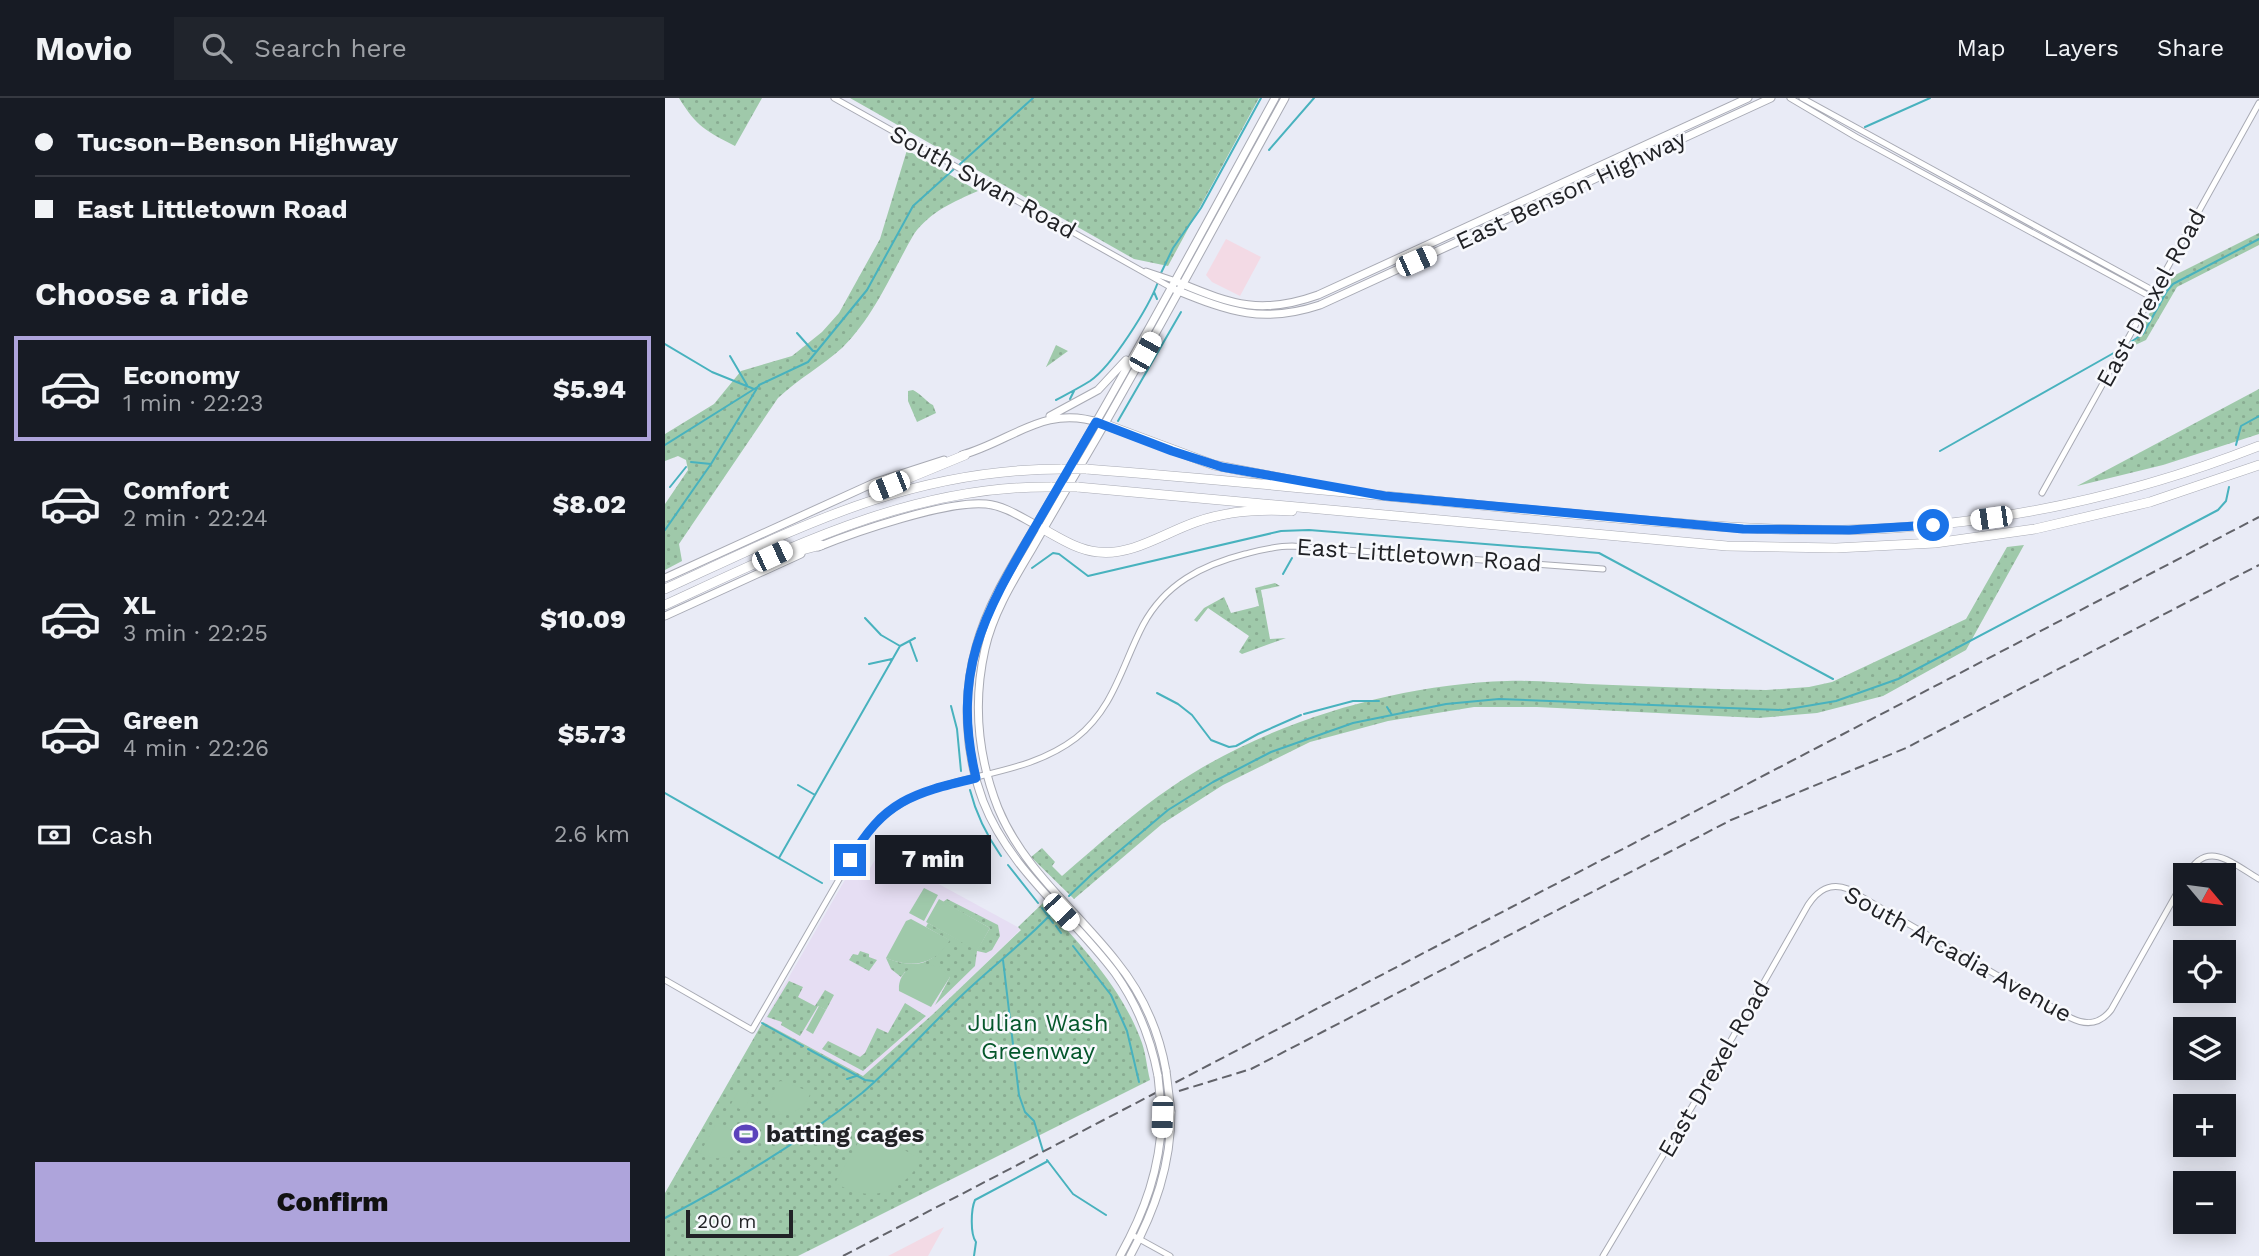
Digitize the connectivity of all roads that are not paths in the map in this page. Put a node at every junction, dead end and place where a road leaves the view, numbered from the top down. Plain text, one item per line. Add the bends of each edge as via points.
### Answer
1 (834, 98) edge
2 (1275, 98) edge
3 (1285, 98) edge
4 (1748, 98) edge
5 (1771, 98) edge
6 (1790, 98) edge
7 (1802, 98) edge
8 (2259, 103) edge
9 (1178, 286) junction
10 (2153, 294) junction
11 (1145, 334) junction
12 (1100, 423) junction
13 (1023, 429) junction
14 (2259, 446) edge
15 (965, 455) junction
16 (2259, 466) edge
17 (2042, 493) dead end
18 (1385, 496) junction
19 (1488, 524) junction
20 (1040, 527) junction
21 (821, 545) junction
22 (752, 550) junction
23 (759, 562) junction
24 (1604, 569) dead end
25 (665, 578) edge
26 (665, 589) edge
27 (665, 605) edge
28 (665, 616) edge
29 (986, 775) junction
30 (976, 778) junction
31 (2194, 863) edge
32 (2231, 863) edge
33 (2237, 867) edge
34 (2259, 879) edge
35 (1829, 886) joint
36 (2173, 899) edge
37 (665, 980) edge
38 (1135, 1237) junction
39 (1120, 1256) edge
40 (1130, 1256) edge
41 (1170, 1256) edge
42 (1604, 1256) edge

1 - 9 street, South Swan Road via 1133,267
2 - 9 main road
3 - 9 main road
4 - 9 main road, East Benson Highway via 1295,303 1276,307 1236,304
5 - 9 main road, East Benson Highway via 1320,305 1283,314 1250,314
6 - 10 street
7 - 10 street
8 - 10 street, East Drexel Road
9 - 11 main road
9 - 12 main road
10 - 17 street, East Drexel Road
11 - 12 main road
11 - 13 main road via 1098,390
12 - 13 main road via 1062,416
12 - 18 highway via 1222,467
12 - 20 main road
13 - 15 main road
14 - 18 highway via 2157,481 2046,509 1904,527 1797,531 1712,527
15 - 22 highway
15 - 25 main road via 882,480
16 - 19 highway via 2142,504 2035,529 1902,545 1792,548 1707,544
18 - 22 highway, bridge via 1086,469 996,472 906,489 835,512
19 - 20 highway via 1248,511 1204,520 1129,549 1105,553 1078,548
19 - 23 highway, bridge via 1052,487 985,491 909,505 836,528
20 - 21 main road via 1001,507 975,504 908,517
20 - 29 main road via 985,649 978,716
20 - 30 main road via 993,600 973,659 967,724
21 - 23 highway
21 - 28 main road
22 - 26 highway
23 - 27 highway
24 - 29 street, East Littletown Road via 1315,546 1272,546 1228,558 1194,571 1152,609 1110,701 1085,730 1051,754
29 - 30 street, East Littletown Road
29 - 38 main road, bridge via 1024,854 1116,960 1156,1032 1166,1071 1170,1142 1152,1213
30 - 37 street, East Littletown Road via 911,797 871,827 752,1030
30 - 38 main road, bridge via 995,828 1012,855 1107,964 1147,1033 1162,1117 1158,1160
31 - 32 street via 2212,856
33 - 34 street
35 - 36 street, South Arcadia Avenue via 1848,889 2088,1024 2103,1019 2113,1007
35 - 42 street, East Drexel Road via 1808,905
38 - 39 main road
38 - 40 main road
38 - 41 street

